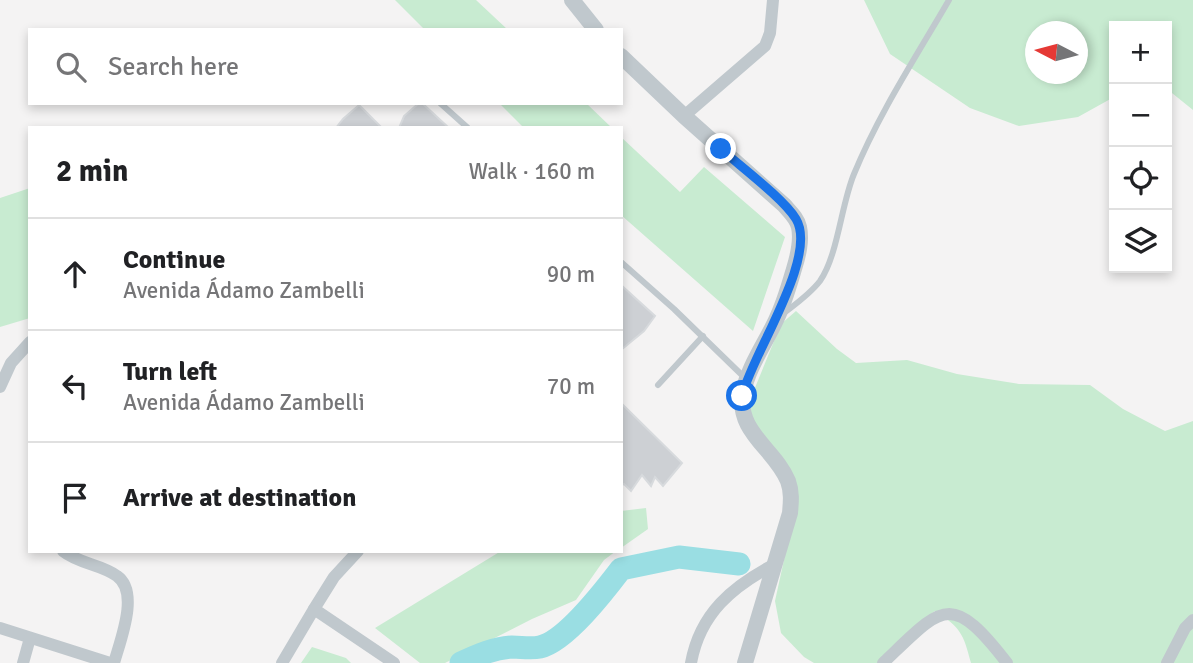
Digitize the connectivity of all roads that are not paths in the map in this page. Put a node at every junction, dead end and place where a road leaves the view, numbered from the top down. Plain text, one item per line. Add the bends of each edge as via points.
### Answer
1 (572, 0) edge
2 (773, 0) edge
3 (949, 0) edge
4 (594, 28) edge
5 (623, 58) edge
6 (442, 105) edge
7 (684, 116) junction
8 (466, 126) edge
9 (623, 264) edge
10 (777, 318) junction
11 (703, 336) junction
12 (28, 344) edge
13 (746, 378) junction
14 (658, 384) dead end
15 (0, 387) edge
16 (67, 553) edge
17 (356, 553) edge
18 (775, 564) junction
19 (314, 609) junction
20 (1193, 620) edge
21 (0, 628) edge
22 (30, 638) junction
23 (23, 663) edge
24 (112, 663) edge
25 (282, 663) edge
26 (394, 663) edge
27 (691, 663) edge
28 (745, 663) edge
29 (883, 663) edge
30 (1007, 663) edge
31 (1167, 663) edge

1 - 4 street
2 - 7 street via 765,46
3 - 10 lane via 853,175 822,278
5 - 7 street
6 - 8 lane
7 - 10 street via 796,218 799,247
9 - 11 lane
10 - 13 street
11 - 13 lane
11 - 14 lane
12 - 15 street via 11,363
13 - 18 street via 744,417 785,475 791,491 790,513
16 - 24 street via 118,576 127,589 128,607
17 - 19 street
18 - 27 street via 745,580 720,603 699,636
18 - 28 street
19 - 25 street
19 - 26 street
20 - 31 street
21 - 22 street
22 - 23 street
22 - 24 street
29 - 30 street via 923,624 942,614 970,621

